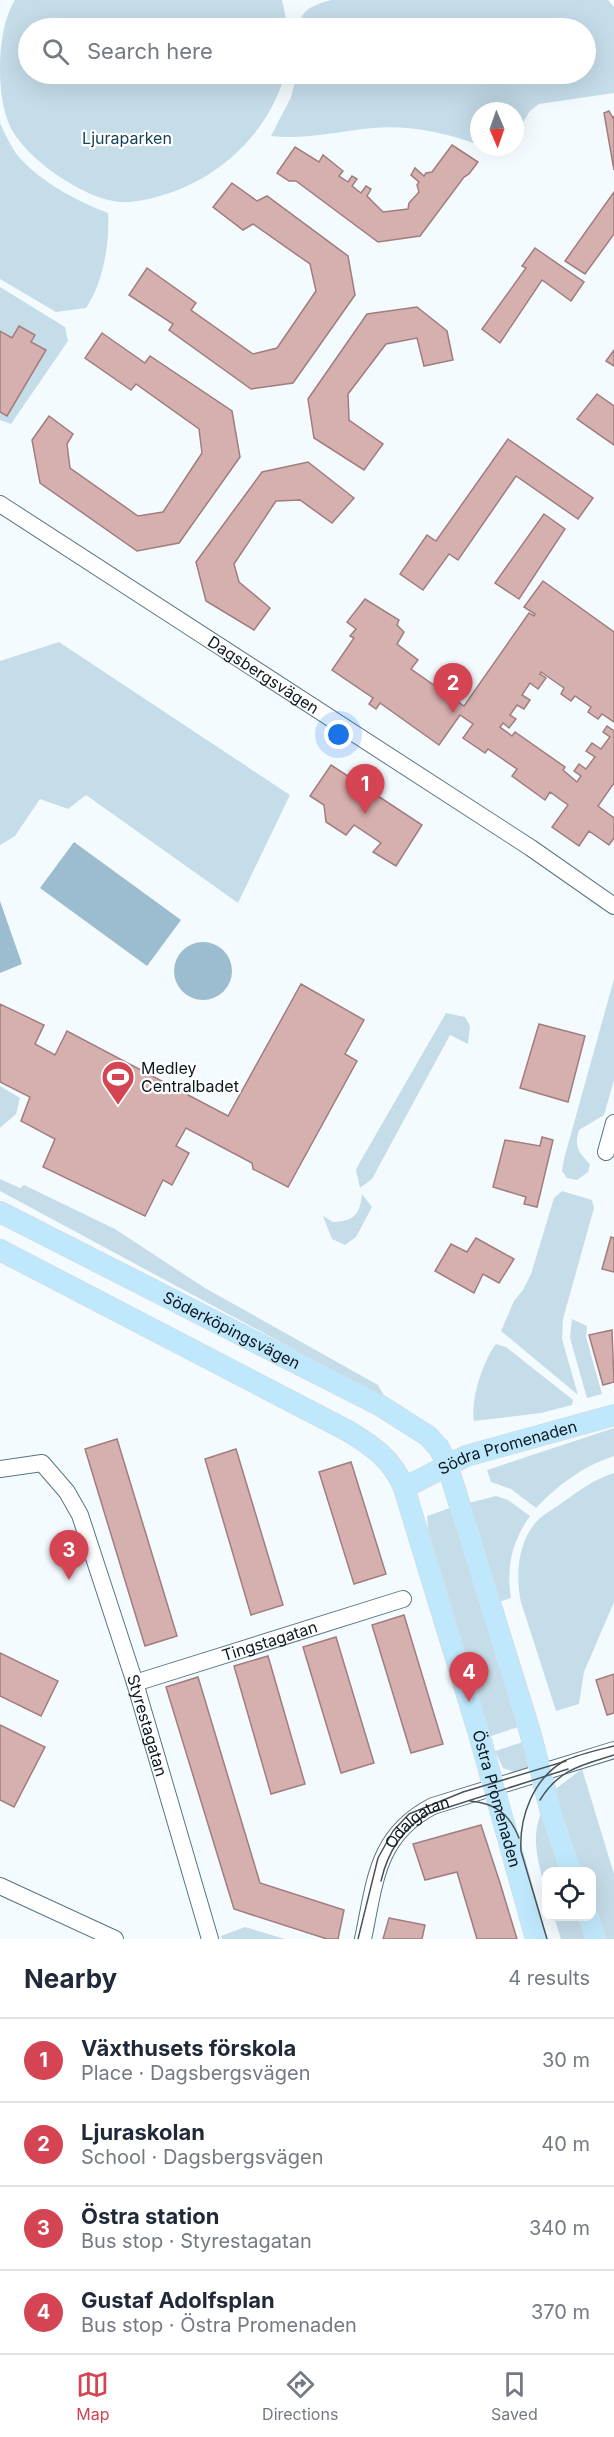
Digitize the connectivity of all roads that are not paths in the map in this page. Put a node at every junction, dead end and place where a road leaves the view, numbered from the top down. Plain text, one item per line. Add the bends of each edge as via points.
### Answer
1 (0, 504) edge
2 (614, 906) edge
3 (614, 1124) edge
4 (606, 1152) dead end
5 (0, 1212) edge
6 (0, 1250) edge
7 (614, 1415) edge
8 (447, 1464) junction
9 (0, 1469) edge
10 (404, 1488) junction
11 (403, 1599) dead end
12 (135, 1683) junction
13 (614, 1750) edge
14 (541, 1773) junction
15 (493, 1787) junction
16 (569, 1867) edge
17 (0, 1886) edge
18 (589, 1921) edge
19 (115, 1939) edge
20 (210, 1939) edge
21 (363, 1939) edge
22 (536, 1939) edge
23 (596, 1939) edge

1 - 2 street, Dagsbergsvägen via 531,848
3 - 4 street
5 - 8 main road, Söderköpingsvägen via 381,1406 428,1436 440,1448
6 - 10 main road via 357,1436 391,1462
7 - 8 main road, Södra Promenaden
8 - 10 main road, Södra Promenaden
8 - 14 main road
9 - 12 street, Styrestagatan via 42,1463 68,1492 80,1515
10 - 15 main road, Östra Promenaden
11 - 12 street, Tingstagatan
12 - 20 street, Styrestagatan
13 - 14 street, Odalgatan
14 - 15 street, Odalgatan
14 - 16 main road
15 - 21 street, Odalgatan via 433,1806 398,1831 380,1863
15 - 22 main road, Östra Promenaden
17 - 19 street
18 - 23 main road

